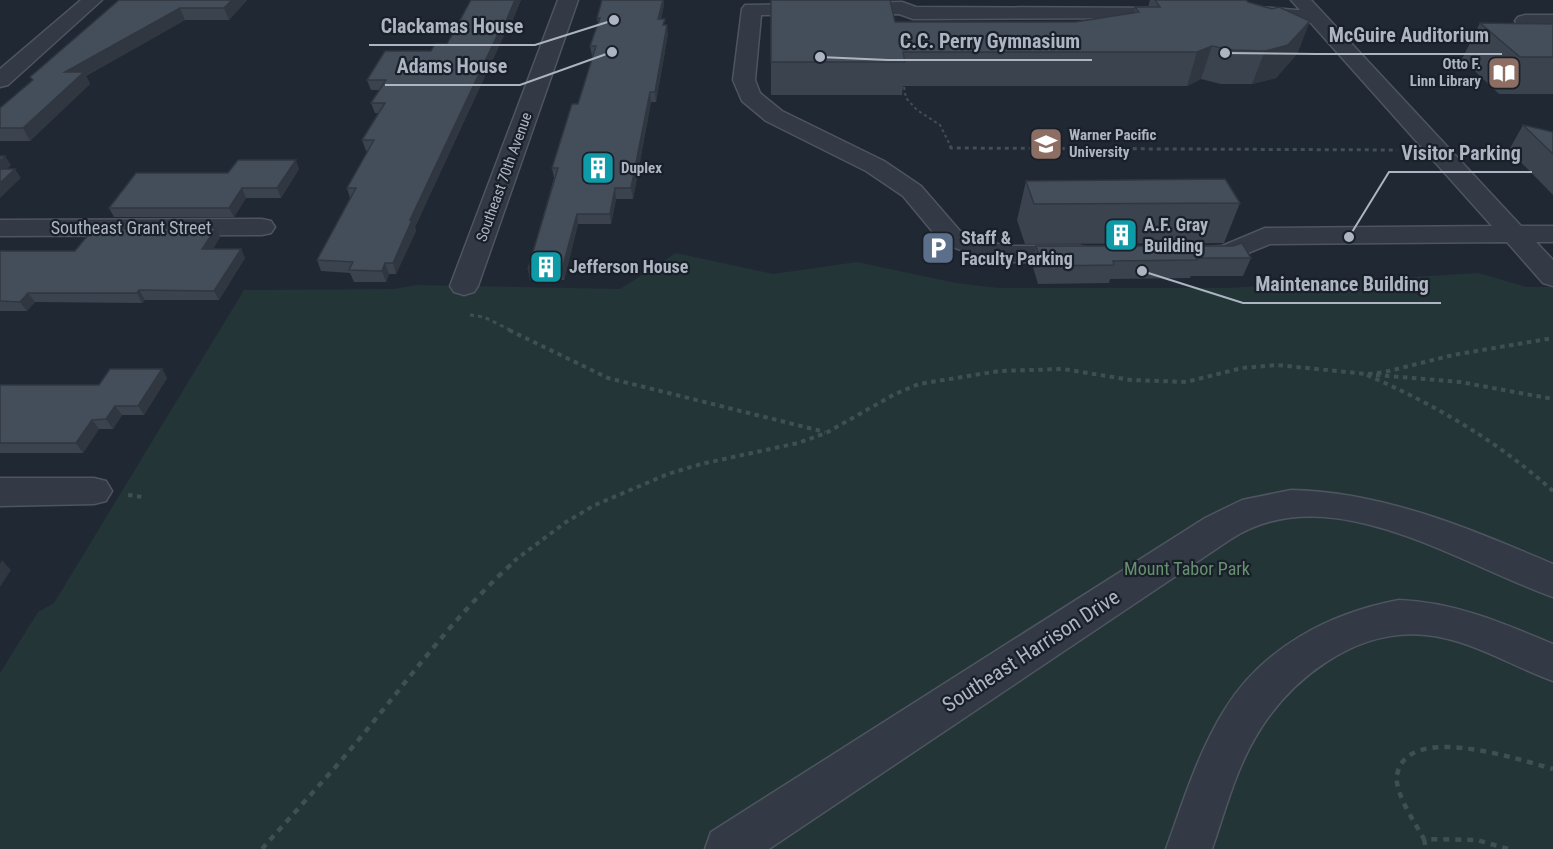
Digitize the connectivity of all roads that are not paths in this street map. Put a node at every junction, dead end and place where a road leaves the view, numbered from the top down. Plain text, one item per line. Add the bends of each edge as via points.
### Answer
1 (92, 0) edge
2 (568, 0) edge
3 (1308, 8) edge
4 (908, 12) edge
5 (1199, 12) edge
6 (1232, 12) edge
7 (1525, 21) edge
8 (1553, 21) edge
9 (4, 73) edge
10 (262, 227) dead end
11 (0, 228) edge
12 (1513, 233) junction
13 (1553, 234) edge
14 (1101, 254) edge
15 (1181, 254) edge
16 (1553, 278) edge
17 (464, 286) dead end
18 (94, 491) dead end
19 (0, 492) edge
20 (1553, 580) edge
21 (1553, 663) edge
22 (728, 849) edge
23 (1189, 849) edge

1 - 9 street
2 - 17 street, Southeast 70th Avenue
3 - 6 street
3 - 12 street
4 - 5 street via 1060,22
4 - 14 street via 752,9 744,80 750,96 774,116 875,166 912,191 951,237 1009,254
7 - 8 street
10 - 11 street, Southeast Grant Street
12 - 13 street
12 - 15 street via 1265,236 1226,254
12 - 16 street
18 - 19 street
20 - 22 street, Southeast Harrison Drive via 1449,538 1348,507 1296,503 1255,510 1197,542
21 - 23 street via 1468,629 1422,617 1365,623 1334,637 1287,669 1260,694 1240,722 1223,756

